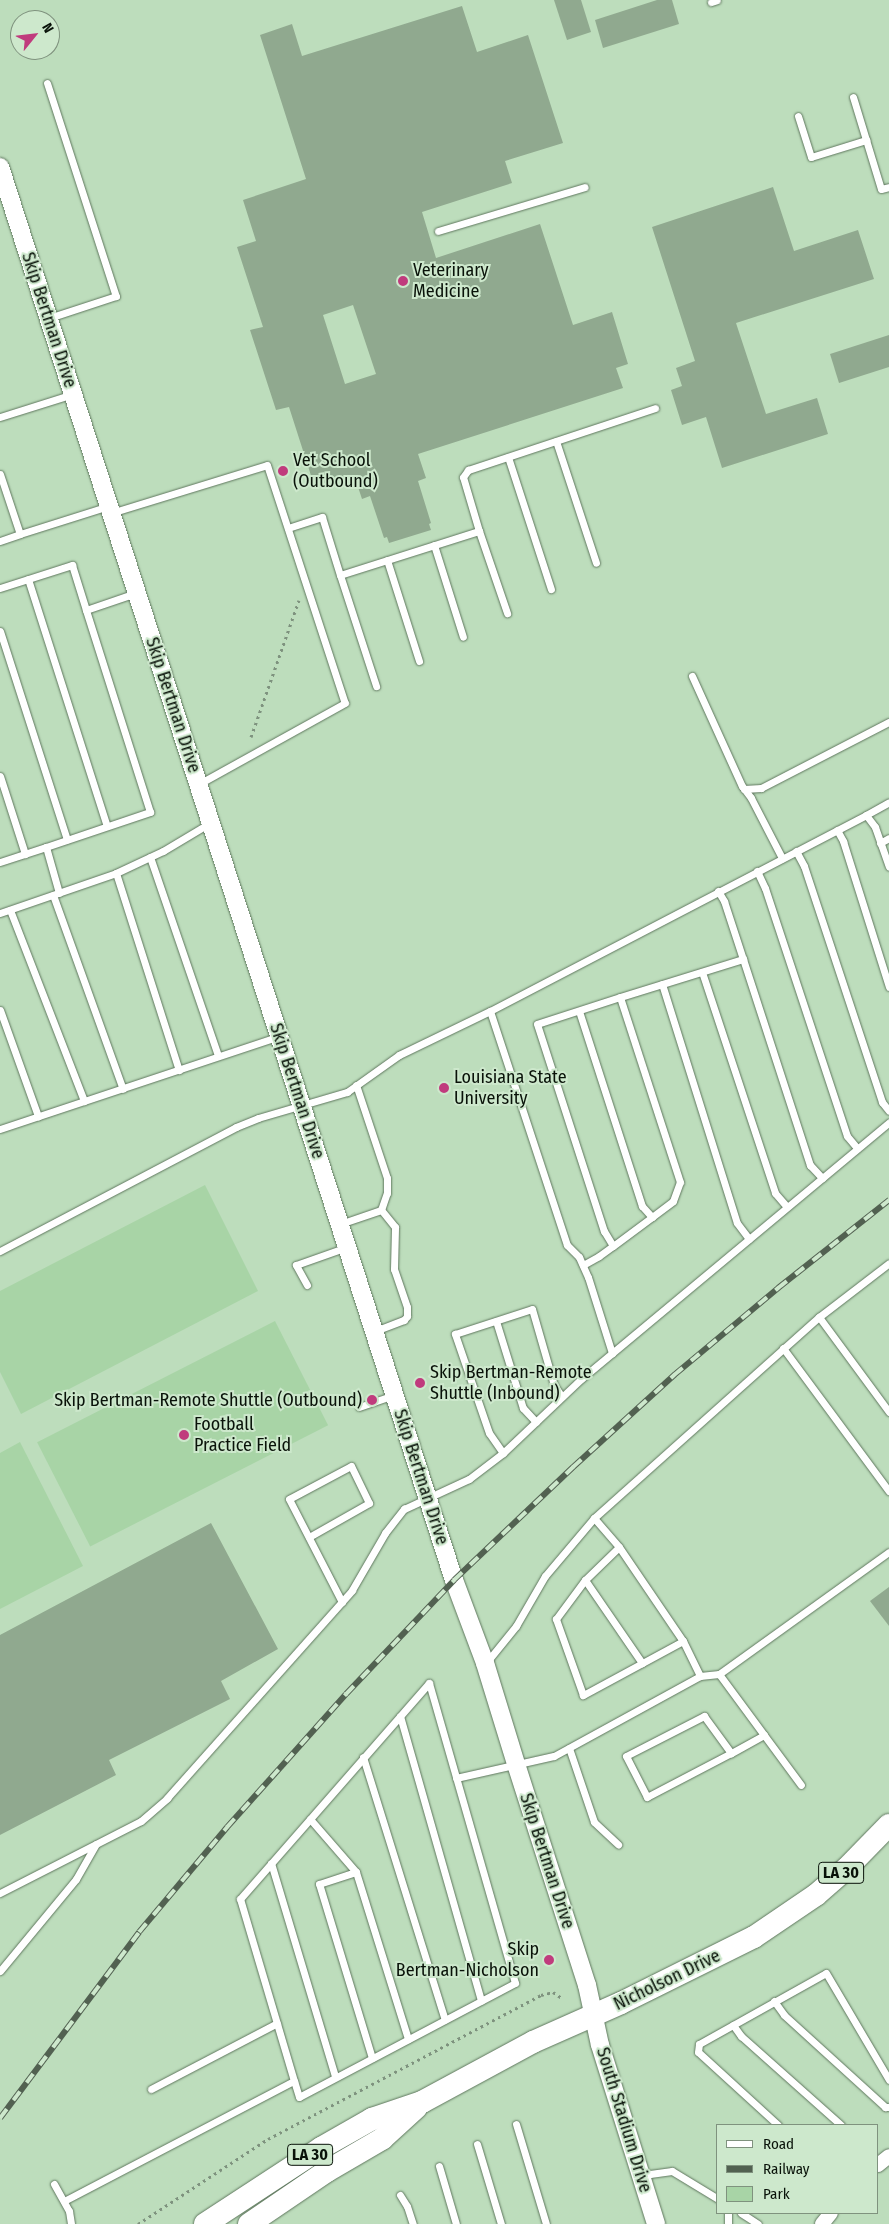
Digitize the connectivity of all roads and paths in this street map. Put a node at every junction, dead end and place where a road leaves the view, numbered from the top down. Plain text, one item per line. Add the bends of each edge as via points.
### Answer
1 (48, 83) dead end
2 (853, 97) dead end
3 (798, 116) dead end
4 (866, 140) junction
5 (0, 167) edge
6 (585, 187) dead end
7 (889, 187) edge
8 (438, 231) dead end
9 (49, 318) junction
10 (73, 394) junction
11 (655, 408) dead end
12 (0, 417) edge
13 (556, 441) junction
14 (508, 457) junction
15 (0, 474) edge
16 (110, 510) junction
17 (288, 528) junction
18 (479, 531) junction
19 (20, 534) junction
20 (0, 541) edge
21 (434, 545) junction
22 (387, 560) junction
23 (596, 563) dead end
24 (340, 575) junction
25 (28, 579) junction
26 (0, 588) edge
27 (551, 589) dead end
28 (137, 593) junction
29 (299, 599) dead end
30 (86, 610) junction
31 (507, 613) dead end
32 (0, 632) edge
33 (463, 637) dead end
34 (419, 661) dead end
35 (692, 676) dead end
36 (376, 686) dead end
37 (889, 722) edge
38 (251, 737) dead end
39 (0, 776) edge
40 (198, 785) junction
41 (744, 790) junction
42 (889, 802) edge
43 (866, 814) junction
44 (211, 823) junction
45 (107, 826) junction
46 (837, 830) junction
47 (889, 838) edge
48 (67, 840) junction
49 (880, 843) junction
50 (46, 847) junction
51 (796, 850) junction
52 (25, 854) junction
53 (150, 857) junction
54 (782, 858) junction
55 (0, 862) edge
56 (889, 867) edge
57 (757, 871) junction
58 (116, 874) junction
59 (718, 891) junction
60 (56, 894) junction
61 (10, 910) junction
62 (0, 913) edge
63 (742, 959) junction
64 (702, 972) junction
65 (662, 984) junction
66 (889, 987) edge
67 (620, 997) junction
68 (0, 1010) edge
69 (490, 1011) junction
70 (579, 1011) junction
71 (279, 1036) junction
72 (218, 1056) junction
73 (179, 1070) junction
74 (356, 1084) junction
75 (123, 1089) junction
76 (84, 1101) junction
77 (302, 1105) junction
78 (889, 1111) edge
79 (38, 1116) junction
80 (889, 1122) edge
81 (0, 1129) edge
82 (857, 1148) junction
83 (822, 1178) junction
84 (787, 1206) junction
85 (381, 1210) junction
86 (652, 1217) junction
87 (340, 1224) junction
88 (749, 1239) junction
89 (613, 1246) junction
90 (347, 1247) junction
91 (0, 1252) edge
92 (889, 1263) edge
93 (583, 1266) junction
94 (307, 1285) dead end
95 (819, 1317) junction
96 (496, 1321) junction
97 (374, 1332) junction
98 (783, 1348) junction
99 (612, 1353) junction
100 (394, 1395) junction
101 (562, 1397) junction
102 (359, 1407) dead end
103 (889, 1412) edge
104 (536, 1422) junction
105 (503, 1453) junction
106 (889, 1491) edge
107 (428, 1499) junction
108 (594, 1518) junction
109 (309, 1537) junction
110 (619, 1548) junction
111 (889, 1552) edge
112 (585, 1580) junction
113 (342, 1602) junction
114 (683, 1641) junction
115 (485, 1663) junction
116 (642, 1663) junction
117 (719, 1674) junction
118 (700, 1676) junction
119 (400, 1716) junction
120 (764, 1735) junction
121 (569, 1748) junction
122 (731, 1753) junction
123 (363, 1758) junction
124 (516, 1764) junction
125 (456, 1778) junction
126 (801, 1785) dead end
127 (310, 1819) junction
128 (889, 1825) edge
129 (96, 1844) junction
130 (618, 1844) dead end
131 (272, 1863) junction
132 (356, 1872) junction
133 (0, 1893) edge
134 (0, 1972) edge
135 (562, 1998) dead end
136 (481, 2001) junction
137 (774, 2001) junction
138 (594, 2015) junction
139 (445, 2020) junction
140 (277, 2023) junction
141 (733, 2025) junction
142 (408, 2039) junction
143 (372, 2058) junction
144 (335, 2078) junction
145 (889, 2080) edge
146 (294, 2081) junction
147 (151, 2089) dead end
148 (422, 2102) junction
149 (889, 2107) edge
150 (516, 2124) dead end
151 (777, 2124) edge
152 (840, 2124) edge
153 (477, 2144) dead end
154 (439, 2166) dead end
155 (643, 2178) junction
156 (54, 2184) dead end
157 (400, 2195) dead end
158 (716, 2198) edge
159 (64, 2201) junction
160 (743, 2214) edge
161 (830, 2214) edge
162 (71, 2224) edge
163 (138, 2224) edge
164 (205, 2224) edge
165 (248, 2224) edge
166 (413, 2224) edge
167 (456, 2224) edge
168 (501, 2224) edge
169 (546, 2224) edge
170 (656, 2224) edge
171 (758, 2224) edge
172 (822, 2224) edge

1 - 9 lane via 116,296
2 - 4 lane
3 - 4 lane via 811,157
4 - 7 lane via 881,190
5 - 9 street, Skip Bertman Drive
6 - 8 lane
9 - 10 street, Skip Bertman Drive
10 - 12 lane
10 - 16 street, Skip Bertman Drive
11 - 13 lane
13 - 14 lane
13 - 23 lane
14 - 18 lane via 468,470 463,477
14 - 27 lane
15 - 19 lane
16 - 17 lane via 267,465
16 - 19 lane
16 - 28 street, Skip Bertman Drive
17 - 24 lane via 322,517
17 - 40 lane via 345,703
18 - 21 lane
18 - 31 lane
19 - 20 lane
21 - 22 lane
21 - 33 lane
22 - 24 lane
22 - 34 lane
24 - 36 lane
25 - 26 lane
25 - 30 lane via 72,565
25 - 45 lane
28 - 30 lane
28 - 40 street, Skip Bertman Drive
29 - 38 path
30 - 45 lane via 150,812
32 - 48 lane
35 - 41 lane
37 - 41 lane via 761,788
39 - 52 lane
40 - 44 street, Skip Bertman Drive
41 - 54 lane via 752,799
42 - 43 lane
43 - 46 lane
43 - 49 lane
44 - 53 lane
44 - 71 street, Skip Bertman Drive
45 - 48 lane
46 - 51 lane
46 - 66 lane
47 - 49 lane
48 - 50 lane
49 - 56 lane
50 - 52 lane
50 - 60 lane
51 - 54 lane
51 - 78 lane via 882,1102
52 - 55 lane
53 - 58 lane
53 - 72 lane
54 - 57 lane
57 - 59 lane
57 - 82 lane via 847,1136
58 - 60 lane
58 - 73 lane
59 - 63 lane
59 - 69 lane
60 - 61 lane
60 - 75 lane
61 - 62 lane
61 - 76 lane
63 - 64 lane
63 - 83 lane via 810,1164
64 - 65 lane
64 - 84 lane via 775,1193
65 - 67 lane
65 - 88 lane via 737,1224
67 - 70 lane
67 - 86 lane via 680,1182 673,1201
68 - 79 lane
69 - 74 lane via 399,1055
69 - 93 lane via 568,1245
70 - 86 lane via 642,1206
70 - 89 lane via 537,1024 604,1231
71 - 72 lane
71 - 77 street, Skip Bertman Drive
72 - 73 lane
73 - 75 lane
74 - 77 lane via 348,1092
74 - 85 lane via 387,1178 387,1192
75 - 76 lane
76 - 79 lane
77 - 87 street, Skip Bertman Drive
77 - 91 lane via 236,1127
79 - 81 lane
80 - 82 lane
82 - 83 lane
83 - 84 lane
84 - 88 lane
85 - 87 lane
85 - 97 lane via 394,1227 394,1269 408,1316
86 - 89 lane
87 - 90 street, Skip Bertman Drive
88 - 99 lane
89 - 93 lane
90 - 94 lane via 296,1264
90 - 97 street, Skip Bertman Drive
92 - 95 lane
93 - 99 lane
95 - 98 lane
95 - 103 lane
96 - 101 lane via 532,1308 554,1385
96 - 104 lane via 524,1408
96 - 105 lane via 455,1334 489,1433
97 - 100 street, Skip Bertman Drive
98 - 106 lane
98 - 108 lane
99 - 101 lane
100 - 102 lane
100 - 107 street, Skip Bertman Drive
101 - 104 lane
104 - 105 lane
105 - 107 lane via 469,1479
107 - 113 lane via 404,1509
107 - 115 street, Skip Bertman Drive
108 - 110 lane
108 - 115 lane via 545,1576 516,1626
109 - 109 lane via 289,1499 351,1466 369,1503
109 - 113 lane
110 - 112 lane
110 - 114 lane
111 - 117 lane
112 - 116 lane
112 - 116 lane via 556,1619 583,1695
113 - 129 lane via 167,1798 142,1821
114 - 116 lane
114 - 118 lane
115 - 124 street, Skip Bertman Drive
117 - 118 lane
117 - 120 lane
118 - 121 lane
119 - 123 lane
119 - 125 lane via 428,1683
119 - 136 lane
120 - 122 lane
120 - 126 lane
121 - 124 lane via 554,1756
121 - 130 lane via 594,1822
122 - 122 lane via 647,1797 626,1756 704,1716
123 - 127 lane
123 - 139 lane
124 - 125 lane
124 - 138 street, Skip Bertman Drive
125 - 136 lane via 515,1983
127 - 131 lane
127 - 132 lane
128 - 138 main road, Nicholson Drive / LA 30 via 847,1868 788,1916 754,1937
129 - 133 lane
129 - 134 lane via 76,1879
131 - 140 lane via 240,1899
131 - 144 lane
132 - 142 lane
132 - 143 lane via 319,1884
135 - 163 path via 553,1992 540,1996 268,2139
136 - 139 lane
137 - 141 lane
137 - 145 lane via 826,1973
137 - 149 lane via 784,2015 885,2107
138 - 148 main road, Nicholson Drive / LA 30 via 533,2042
138 - 155 street, South Stadium Drive via 600,2045
139 - 142 lane
140 - 146 lane
140 - 147 lane
141 - 151 lane via 699,2044 698,2052
141 - 152 lane via 741,2036
142 - 143 lane
143 - 144 lane
144 - 146 lane via 299,2097
146 - 159 lane
148 - 164 main road, Nicholson Drive / LA 30 via 372,2119 321,2148
148 - 165 main road, Nicholson Drive / LA 30 via 382,2139
150 - 169 lane
153 - 168 lane
154 - 167 lane
155 - 158 lane via 672,2171
155 - 170 street, South Stadium Drive
156 - 159 lane
157 - 166 lane
159 - 162 lane
160 - 171 lane
161 - 172 street

